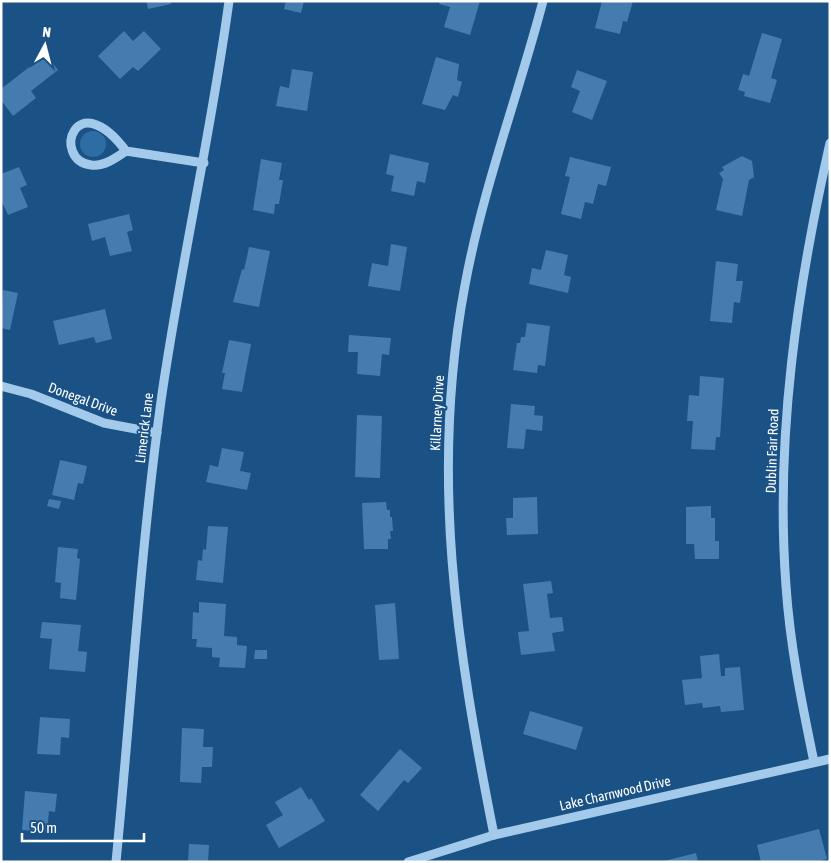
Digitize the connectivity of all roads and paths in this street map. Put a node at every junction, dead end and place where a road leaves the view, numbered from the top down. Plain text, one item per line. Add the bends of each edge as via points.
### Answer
1 (229, 1) edge
2 (543, 1) edge
3 (830, 143) edge
4 (126, 151) junction
5 (204, 163) junction
6 (1, 386) edge
7 (157, 433) junction
8 (830, 759) edge
9 (814, 762) junction
10 (494, 835) junction
11 (116, 862) edge
12 (408, 862) edge

1 - 5 street, Limerick Lane
2 - 10 street, Killarney Drive via 495,160 470,260 458,328 451,408 447,484 450,560 465,682
3 - 9 street, Dublin Fair Road via 806,261 792,358 783,493 788,612
4 - 4 street via 110,132 94,123 80,125 71,138 74,156 91,166 107,163
4 - 5 street
5 - 7 street, Limerick Lane
6 - 7 street, Donegal Drive via 31,394 104,423
7 - 11 street, Limerick Lane
8 - 9 street, Lake Charnwood Drive
9 - 10 street, Lake Charnwood Drive
10 - 12 street, Lake Charnwood Drive

